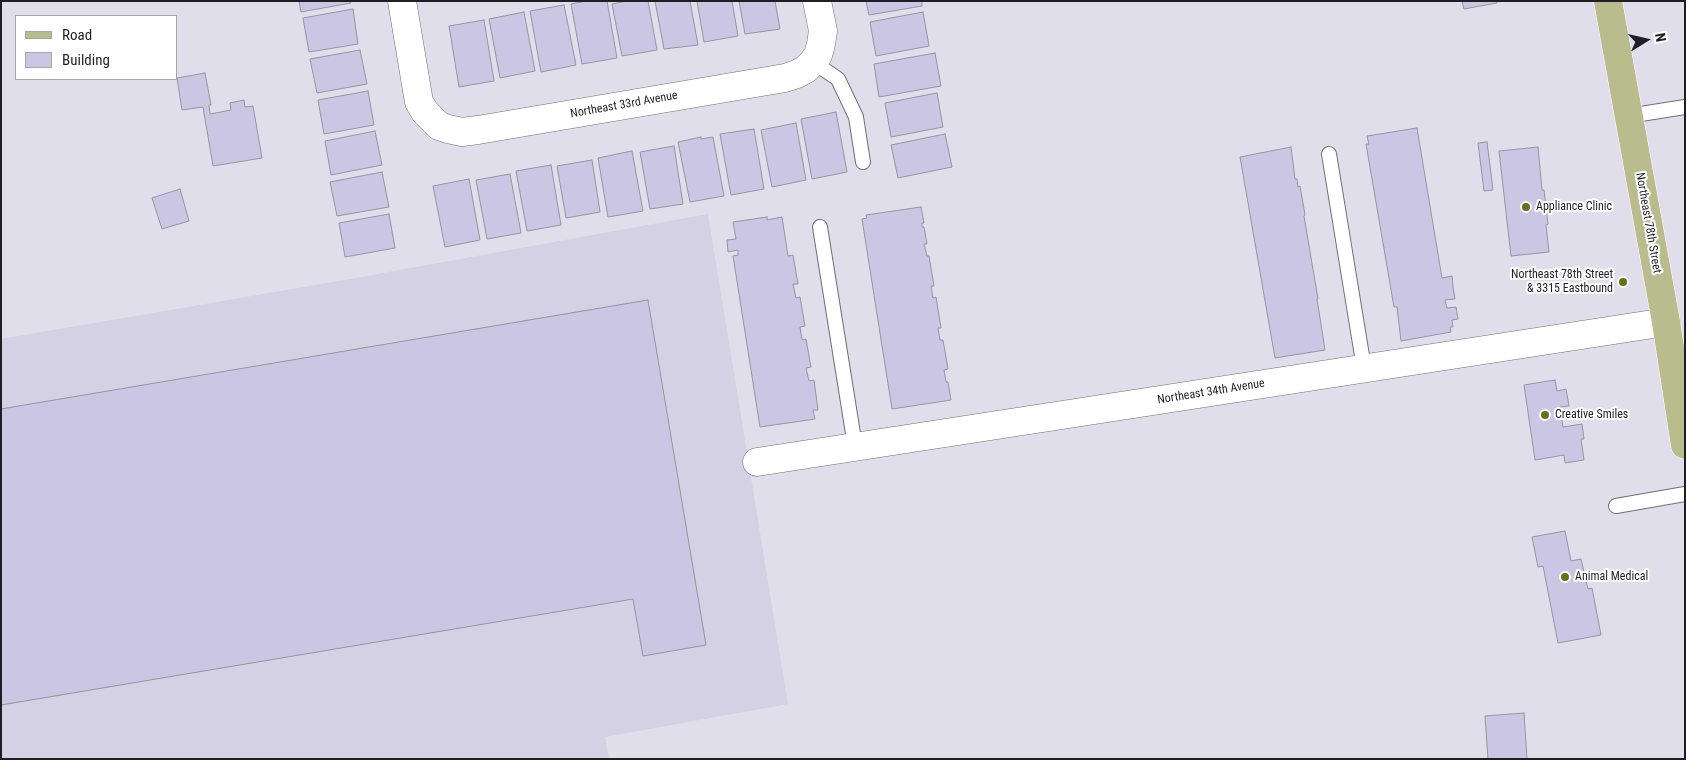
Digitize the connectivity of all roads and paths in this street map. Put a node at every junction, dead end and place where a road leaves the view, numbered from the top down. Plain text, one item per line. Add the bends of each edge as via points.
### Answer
1 (402, 1) edge
2 (817, 1) edge
3 (1608, 1) edge
4 (813, 62) junction
5 (1685, 107) edge
6 (1628, 116) junction
7 (1329, 154) dead end
8 (862, 162) dead end
9 (820, 227) dead end
10 (1666, 322) junction
11 (1364, 368) junction
12 (1685, 445) edge
13 (855, 446) junction
14 (757, 462) dead end
15 (1685, 494) edge
16 (1616, 506) dead end

1 - 4 street, Northeast 33rd Avenue via 419,102 439,126 462,132 785,78 806,69
2 - 4 street via 823,30 818,55
3 - 6 main road, Northeast 78th Street
4 - 8 lane via 838,79 856,117
5 - 6 lane
6 - 10 main road, Northeast 78th Street
7 - 11 lane
9 - 13 lane
10 - 11 street, Northeast 34th Avenue
10 - 12 main road, Northeast 78th Street
11 - 13 street, Northeast 34th Avenue
13 - 14 street, Northeast 34th Avenue
15 - 16 lane

